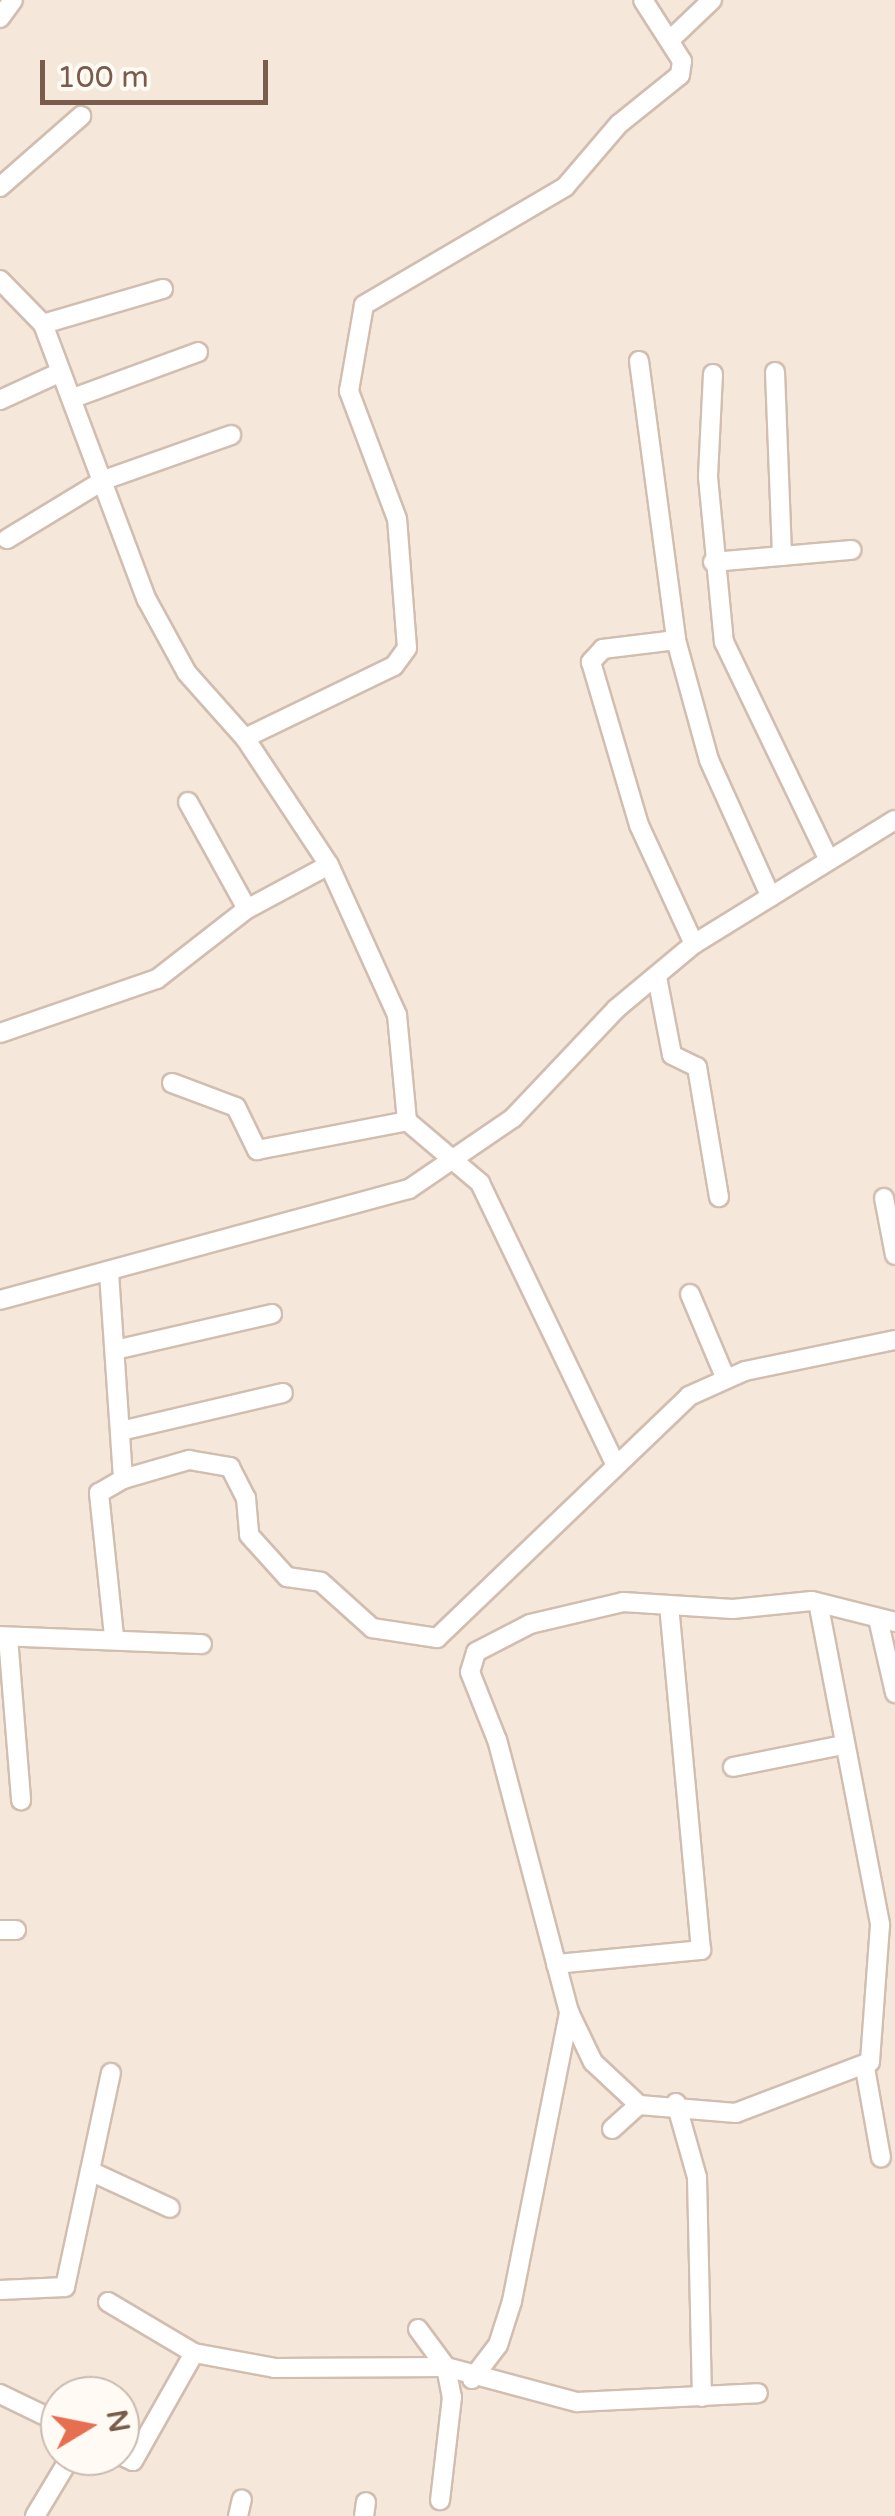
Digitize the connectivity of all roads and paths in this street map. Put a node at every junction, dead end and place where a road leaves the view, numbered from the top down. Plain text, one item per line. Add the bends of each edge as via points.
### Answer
1 (13, 0) edge
2 (643, 0) edge
3 (712, 0) edge
4 (0, 18) edge
5 (670, 40) junction
6 (80, 116) dead end
7 (0, 187) edge
8 (0, 280) edge
9 (164, 289) dead end
10 (43, 324) junction
11 (198, 352) dead end
12 (639, 361) dead end
13 (62, 372) junction
14 (775, 372) dead end
15 (713, 374) dead end
16 (76, 397) junction
17 (0, 400) edge
18 (231, 435) dead end
19 (104, 480) junction
20 (7, 539) dead end
21 (852, 550) dead end
22 (782, 556) junction
23 (713, 562) junction
24 (676, 640) junction
25 (245, 738) junction
26 (188, 802) dead end
27 (895, 820) edge
28 (826, 856) junction
29 (329, 865) junction
30 (770, 897) junction
31 (248, 909) junction
32 (694, 944) junction
33 (657, 976) junction
34 (0, 1033) edge
35 (172, 1083) dead end
36 (407, 1121) junction
37 (453, 1158) junction
38 (718, 1197) dead end
39 (884, 1198) dead end
40 (895, 1256) edge
41 (108, 1273) junction
42 (690, 1294) dead end
43 (0, 1300) edge
44 (272, 1314) dead end
45 (895, 1340) edge
46 (115, 1350) junction
47 (725, 1377) junction
48 (283, 1393) dead end
49 (126, 1430) junction
50 (615, 1463) junction
51 (122, 1479) junction
52 (668, 1605) junction
53 (820, 1607) junction
54 (887, 1622) edge
55 (114, 1636) junction
56 (4, 1637) edge
57 (202, 1644) dead end
58 (895, 1693) edge
59 (843, 1745) junction
60 (733, 1767) dead end
61 (20, 1800) dead end
62 (556, 1964) junction
63 (569, 2012) junction
64 (895, 2016) edge
65 (879, 2030) junction
66 (865, 2068) junction
67 (110, 2073) dead end
68 (676, 2103) junction
69 (638, 2105) junction
70 (612, 2129) dead end
71 (881, 2158) dead end
72 (90, 2171) junction
73 (170, 2208) dead end
74 (0, 2290) edge
75 (108, 2302) dead end
76 (418, 2330) dead end
77 (194, 2353) junction
78 (446, 2367) junction
79 (472, 2378) junction
80 (758, 2393) dead end
81 (0, 2394) edge
82 (702, 2397) junction
83 (40, 2413) edge
84 (140, 2450) edge
85 (58, 2476) edge
86 (440, 2500) dead end
87 (35, 2516) edge

1 - 4 street
2 - 5 street
3 - 5 street
5 - 25 street via 680,75 620,124 566,187 364,305 349,391 397,519 406,648 394,666
6 - 7 street
8 - 10 street
9 - 10 street
10 - 13 street
11 - 16 street
12 - 24 street
13 - 16 street
13 - 17 street
14 - 22 street
15 - 23 street
16 - 19 street
18 - 19 street
19 - 20 street
19 - 25 street via 155,614 188,673
21 - 22 street
22 - 23 street
23 - 28 street via 724,642
24 - 30 street via 709,760
24 - 32 street via 596,651 592,662 639,825
25 - 29 street
26 - 31 street
27 - 28 street
28 - 30 street
29 - 31 street
29 - 36 street via 397,1015
30 - 32 street
31 - 34 street via 157,980
32 - 33 street
33 - 37 street via 565,1073
33 - 38 street via 672,1055 697,1068 695,1100
35 - 36 street via 236,1107 257,1150
36 - 37 street
37 - 41 street via 409,1189
37 - 50 street via 496,1211
39 - 40 street
41 - 43 street
41 - 46 street
42 - 47 street
44 - 46 street
45 - 47 street
46 - 49 street
47 - 50 street via 688,1396
48 - 49 street
49 - 51 street
50 - 51 street via 437,1638 372,1628 321,1582 287,1577 248,1534 246,1498 230,1467 189,1460
51 - 55 street via 99,1493
52 - 53 street via 734,1610 786,1600
52 - 62 street via 702,1950
52 - 62 street via 623,1602 530,1624 476,1652 470,1672
53 - 54 street via 856,1609
53 - 59 street
54 - 58 street
55 - 56 street
55 - 57 street
56 - 61 street
59 - 60 street
59 - 65 street via 880,1924
62 - 63 street
63 - 69 street via 593,2062
63 - 79 street via 512,2301 498,2345
64 - 65 street
65 - 66 street
66 - 68 street via 736,2113
66 - 71 street
67 - 72 street
68 - 69 street
68 - 82 street via 698,2178
69 - 70 street
72 - 73 street
72 - 74 street via 65,2287
75 - 77 street
76 - 78 street
77 - 78 street via 336,2373
77 - 84 street
78 - 79 street
78 - 86 street via 452,2420
79 - 82 street via 536,2384 577,2402
80 - 82 street
81 - 83 street
85 - 87 street

